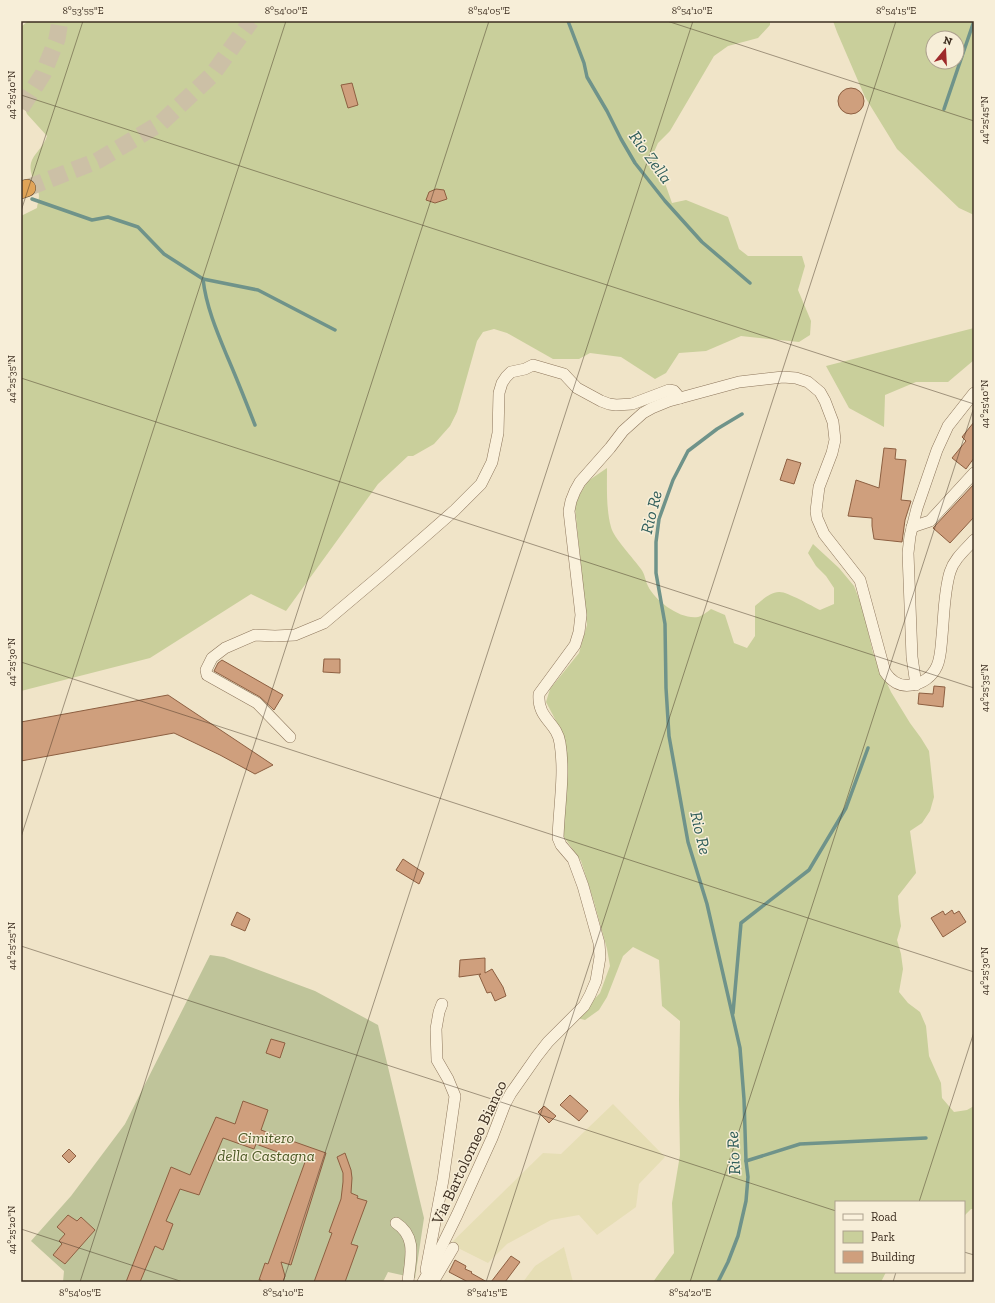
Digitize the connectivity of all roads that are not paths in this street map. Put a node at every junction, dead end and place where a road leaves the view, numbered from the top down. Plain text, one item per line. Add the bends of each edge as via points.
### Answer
1 (974, 393) edge
2 (680, 398) junction
3 (974, 473) edge
4 (912, 527) junction
5 (974, 540) edge
6 (916, 685) junction
7 (290, 737) dead end
8 (442, 1004) dead end
9 (396, 1223) dead end
10 (453, 1248) dead end
11 (408, 1282) edge
12 (427, 1282) edge

1 - 4 street via 948,426 929,470
2 - 6 street, Via Bartolomeo Bianco via 739,382 783,377 801,379 820,392 835,428 835,440 819,487 817,518 824,534 860,580 885,672 900,685
2 - 7 street via 674,391 669,390 632,404 609,404 577,388 564,374 533,365 511,372 502,383 499,393 498,433 492,462 481,484 324,623 295,635 255,635 225,648 212,658 206,670 208,675 258,703
2 - 12 street, Via Bartolomeo Bianco via 652,408 634,420 575,491 570,511 581,615 579,632 575,645 539,694 540,709 560,741 563,768 558,838 577,870 597,938 600,957 596,981 584,1006 536,1056 511,1093
3 - 4 street via 930,521
4 - 6 street via 908,553 912,657
5 - 6 street via 951,570 936,667 923,682
8 - 12 street via 438,1012 436,1029 436,1060 455,1096
9 - 11 street via 403,1227 410,1239
10 - 12 street

